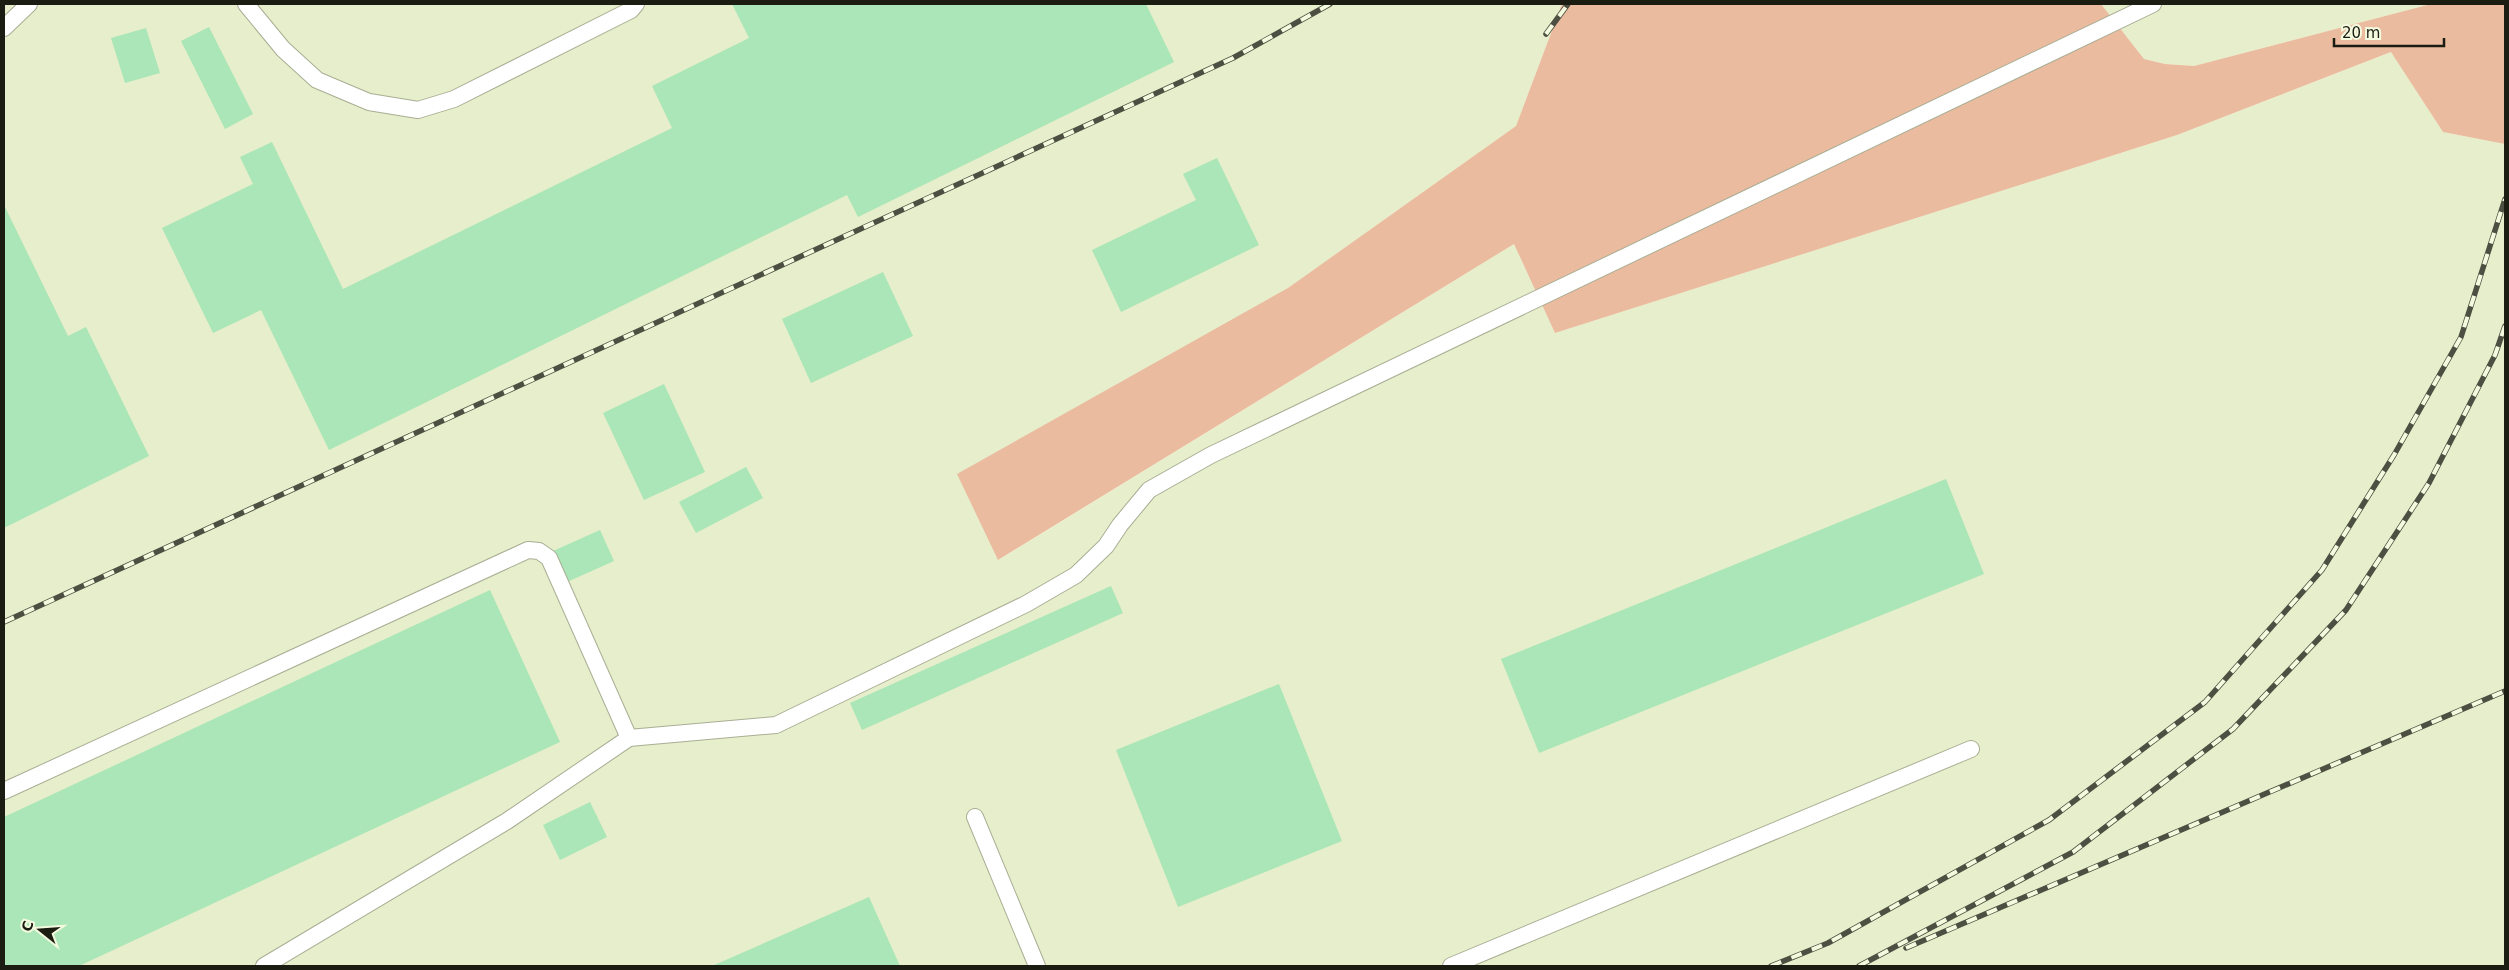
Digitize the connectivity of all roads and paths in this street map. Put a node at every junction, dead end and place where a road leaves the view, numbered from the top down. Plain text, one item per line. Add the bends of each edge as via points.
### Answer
1 (29, 4) edge
2 (246, 4) edge
3 (636, 4) edge
4 (2153, 4) edge
5 (4, 28) edge
6 (629, 738) junction
7 (1970, 749) dead end
8 (4, 791) edge
9 (975, 817) dead end
10 (264, 966) edge
11 (1037, 966) edge
12 (1451, 966) edge

1 - 5 lane
2 - 3 lane via 283,49 317,80 370,102 418,110 454,100 631,10
4 - 6 lane via 1211,455 1149,490 1106,546 1076,575 1026,604 776,725
6 - 8 lane via 549,558 539,551 528,550
6 - 10 lane via 506,822
7 - 12 lane
9 - 11 lane

